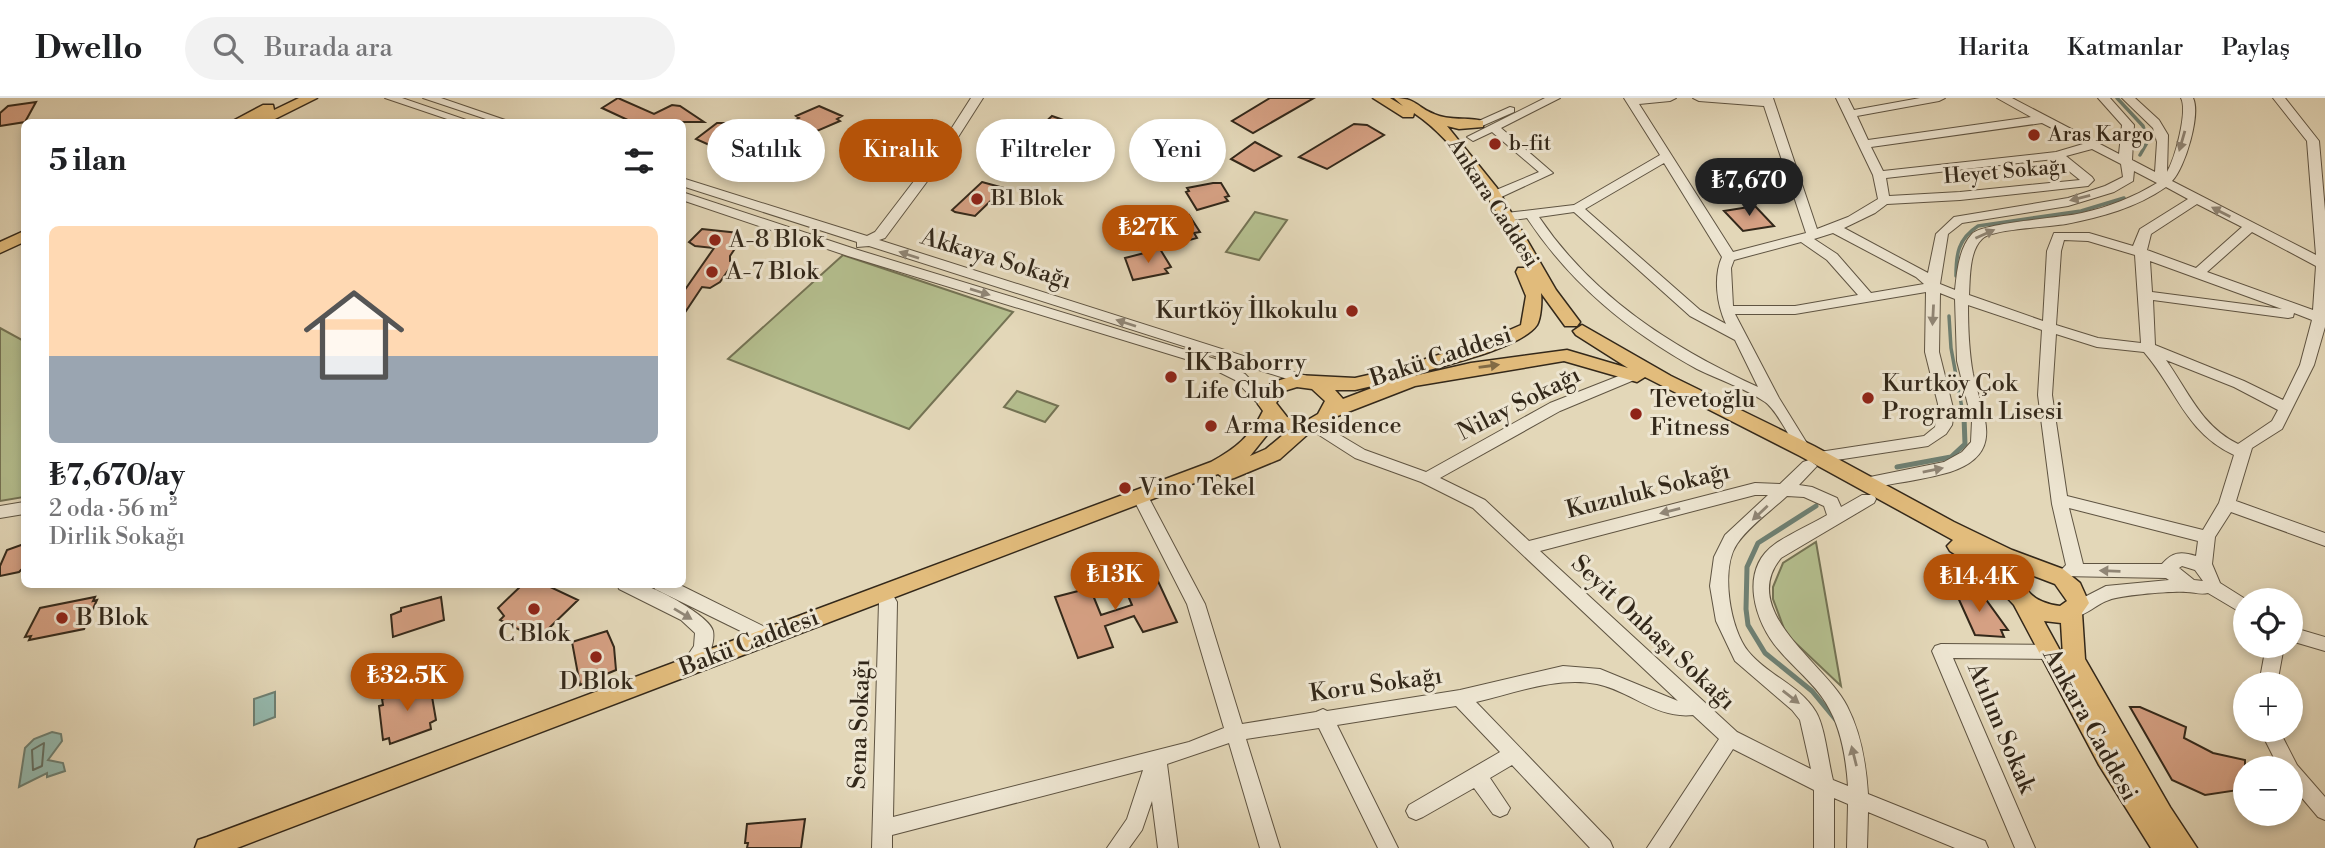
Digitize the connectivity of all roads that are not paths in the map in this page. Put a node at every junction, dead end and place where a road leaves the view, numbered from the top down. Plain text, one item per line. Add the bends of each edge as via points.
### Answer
1 (288, 98) edge
2 (310, 98) edge
3 (391, 98) edge
4 (429, 98) edge
5 (977, 98) edge
6 (1380, 98) edge
7 (1401, 98) edge
8 (1534, 98) edge
9 (1554, 98) edge
10 (1670, 98) edge
11 (1699, 98) edge
12 (1842, 98) edge
13 (1939, 98) edge
14 (2003, 98) edge
15 (2104, 98) edge
16 (2128, 98) edge
17 (2187, 98) edge
18 (2280, 98) edge
19 (1631, 99) edge
20 (1768, 101) edge
21 (1851, 114) junction
22 (1427, 115) junction
23 (244, 119) edge
24 (265, 119) edge
25 (457, 119) edge
26 (496, 119) edge
27 (2043, 119) junction
28 (1495, 129) junction
29 (1476, 131) junction
30 (1446, 137) junction
31 (2319, 141) edge
32 (1865, 145) junction
33 (2092, 145) junction
34 (2057, 155) junction
35 (1667, 156) junction
36 (1469, 162) junction
37 (2127, 163) junction
38 (1879, 175) junction
39 (2163, 181) junction
40 (686, 183) edge
41 (710, 191) junction
42 (1493, 196) junction
43 (686, 197) edge
44 (2196, 199) junction
45 (1884, 200) junction
46 (697, 201) junction
47 (1577, 208) junction
48 (1531, 214) junction
49 (1506, 217) junction
50 (21, 226) edge
51 (2250, 227) junction
52 (1834, 228) junction
53 (1807, 235) junction
54 (0, 237) edge
55 (21, 238) edge
56 (865, 241) junction
57 (0, 248) edge
58 (2139, 252) junction
59 (853, 254) junction
60 (1729, 257) junction
61 (2324, 264) edge
62 (2197, 274) junction
63 (1934, 286) junction
64 (2145, 295) junction
65 (1868, 298) junction
66 (1964, 298) junction
67 (1726, 310) junction
68 (2321, 323) edge
69 (1526, 327) junction
70 (1577, 327) junction
71 (2048, 330) junction
72 (1741, 338) junction
73 (2148, 348) junction
74 (1563, 356) junction
75 (1634, 374) junction
76 (1312, 383) junction
77 (1772, 399) junction
78 (1269, 408) junction
79 (2287, 408) junction
80 (1331, 412) junction
81 (1307, 427) junction
82 (2242, 452) junction
83 (1811, 458) junction
84 (1427, 478) junction
85 (1784, 489) junction
86 (1867, 491) junction
87 (2060, 500) junction
88 (1144, 504) junction
89 (2227, 504) junction
90 (21, 509) edge
91 (0, 513) edge
92 (1835, 516) junction
93 (21, 520) edge
94 (0, 523) edge
95 (2207, 537) junction
96 (2325, 540) edge
97 (1526, 548) junction
98 (2203, 567) junction
99 (2042, 570) junction
100 (2076, 570) junction
101 (2170, 571) junction
102 (2187, 584) junction
103 (2211, 586) junction
104 (633, 588) edge
105 (669, 588) edge
106 (2019, 596) junction
107 (2233, 600) edge
108 (888, 602) junction
109 (2073, 611) junction
110 (767, 636) junction
111 (2303, 638) edge
112 (2325, 644) edge
113 (2049, 652) junction
114 (691, 664) junction
115 (1460, 698) junction
116 (1696, 707) junction
117 (1323, 717) junction
118 (1234, 733) junction
119 (1730, 738) junction
120 (1514, 754) junction
121 (1157, 758) junction
122 (1476, 775) junction
123 (1824, 785) junction
124 (2303, 785) edge
125 (1860, 798) junction
126 (1500, 808) dead end
127 (1416, 811) dead end
128 (2325, 811) edge
129 (882, 838) edge
130 (207, 848) edge
131 (238, 848) edge
132 (1117, 848) edge
133 (1168, 848) edge
134 (1270, 848) edge
135 (1388, 848) edge
136 (1603, 848) edge
137 (1657, 848) edge
138 (1824, 848) edge
139 (1857, 848) edge
140 (1978, 848) edge
141 (2025, 848) edge
142 (2165, 848) edge
143 (2185, 848) edge

1 - 23 main road
2 - 24 main road
3 - 25 street
4 - 26 street
5 - 56 street via 880,235
6 - 30 main road, Ankara Caddesi
7 - 22 main road, Ankara Caddesi
8 - 29 street
9 - 28 street
10 - 19 street
11 - 20 street
12 - 21 street
13 - 21 street
14 - 27 street
15 - 37 street via 2128,125
16 - 39 street via 2160,129 2163,143 2158,164
17 -> 39 street via 2192,106 2189,121 2173,173
18 - 31 street
19 - 35 street
20 - 53 street via 1785,143
21 - 32 street
22 - 29 main road
22 - 30 main road, Ankara Caddesi
27 - 32 street
27 - 33 street
28 - 29 street
28 - 42 street via 1547,173
29 - 30 main road
29 - 36 main road via 1469,145
30 - 36 main road, Ankara Caddesi
30 - 69 main road, Ankara Caddesi via 1452,155 1533,288
31 - 61 street
32 - 38 street
33 - 34 street
33 - 37 street
34 - 38 street
34 - 45 street, Heyet Sokağı via 2088,180
35 - 47 street
35 - 60 street
36 - 42 main road, Ankara Caddesi
37 - 39 street
37 -> 63 street via 2129,178 2114,188 2060,203 1958,220 1938,242
38 - 45 street
39 - 44 street
66 -> 39 street via 1966,250 1983,232 2109,209 2136,201
40 - 41 street, Akkaya Sokağı
41 - 46 street
41 - 56 street, Akkaya Sokağı
42 - 49 main road, Ankara Caddesi
43 - 46 street, Akkaya Sokağı
51 -> 44 street
44 - 58 street via 2145,232
45 - 52 street
46 - 59 street, Akkaya Sokağı
47 - 48 street
47 - 72 street via 1695,313
48 - 49 street
48 - 77 street via 1576,273 1644,333
49 - 70 main road, Ankara Caddesi via 1556,306
50 - 54 main road
51 - 61 street
51 - 62 street
52 - 53 street
52 - 63 street via 1921,274
53 - 60 street
53 - 65 street
55 - 57 main road
56 - 59 street
76 -> 56 street, Akkaya Sokağı
58 - 62 street
58 - 64 street via 2144,261
58 - 71 street via 2089,237 2059,236
59 -> 78 street, Akkaya Sokağı via 1210,362 1240,377
60 - 67 street via 1724,268
61 - 68 street
62 - 68 street
63 - 65 street
63 - 66 street
63 -> 83 street via 1932,353 1945,412 1938,434 1928,440
64 - 68 street
64 - 73 street
65 - 67 street via 1795,310
66 - 71 street
86 -> 66 street via 1947,467 1976,447 1979,425 1962,349
67 - 72 street
68 - 79 street
69 - 70 main road, Bakü Caddesi via 1549,319
69 - 74 main road via 1526,342 1534,349
69 - 76 main road, Bakü Caddesi via 1495,343 1383,378 1355,384
70 - 74 main road via 1586,345
70 - 83 main road, Ankara Caddesi via 1650,372
71 - 73 street
71 - 87 street via 2045,395
72 - 77 street
73 - 79 street
73 - 82 street via 2216,439
74 - 75 main road, Ankara Caddesi
80 -> 74 main road, Bakü Caddesi via 1393,386 1444,372
75 - 83 main road, Ankara Caddesi
75 - 84 street, Nilay Sokağı via 1555,407
76 - 78 main road, Bakü Caddesi via 1296,381 1277,387
76 - 80 main road via 1335,400
77 - 83 street
78 - 81 main road via 1281,422
78 - 110 main road, Bakü Caddesi via 1265,428 1251,446 1219,467
79 - 82 street via 2277,425 2245,445
80 - 81 main road, Bakü Caddesi
81 - 84 street, Seyit Onbaşı Sokağı
81 - 88 main road, Bakü Caddesi via 1273,454
82 - 89 street
83 - 85 street
83 - 86 main road, Ankara Caddesi
84 - 97 street, Seyit Onbaşı Sokağı via 1479,504
85 - 92 street, Kuzuluk Sokağı via 1823,497 1831,502
85 -> 97 street, Kuzuluk Sokağı via 1755,489
85 -> 123 street via 1731,538 1721,556 1719,586 1725,621 1741,656 1800,704 1809,717
86 - 92 street
86 - 99 main road, Ankara Caddesi
86 - 106 main road, Ankara Caddesi via 1992,568
87 - 95 street
87 - 100 street
88 - 108 main road, Bakü Caddesi
88 - 118 street via 1196,604
89 - 95 street
89 - 96 street
90 - 91 street
125 -> 92 street via 1857,768 1840,709 1781,644 1768,621 1762,595 1765,570 1775,553
93 - 94 street
95 - 98 street
97 - 116 street, Seyit Onbaşı Sokağı
98 - 101 street via 2178,559 2170,563
98 - 103 street via 2211,576
99 - 100 street
99 - 106 main road via 2017,572 2012,584
99 - 109 main road, Ankara Caddesi via 2073,588 2078,604
101 -> 100 street
101 - 102 street
102 - 103 street
102 - 109 street via 2106,593
103 - 107 street
104 -> 114 street via 688,615 704,631 703,648
105 - 110 street
106 - 109 main road via 2051,614
106 - 113 main road, Ankara Caddesi
108 - 129 street, Sena Sokağı
108 - 131 main road, Bakü Caddesi
109 - 143 main road, Ankara Caddesi via 2074,659 2084,681
110 - 114 main road, Bakü Caddesi
111 - 112 street
113 - 141 street, Atılım Sokak via 1941,650
113 - 142 main road, Ankara Caddesi via 2138,811
114 - 130 main road, Bakü Caddesi
115 - 116 street, Koru Sokağı via 1563,674 1600,677 1676,709
115 - 117 street, Koru Sokağı
115 - 120 street
116 - 119 street, Seyit Onbaşı Sokağı
117 - 118 street, Koru Sokağı
117 - 135 street
118 - 121 street, Koru Sokağı
118 - 134 street
119 - 123 street, Seyit Onbaşı Sokağı
119 - 137 street
120 - 122 street
120 - 136 street
121 - 129 street, Koru Sokağı
121 - 132 street via 1135,824
121 - 133 street
122 - 126 street
122 - 127 street
123 - 125 street, Seyit Onbaşı Sokağı
123 - 138 street
124 - 128 street
125 - 139 street
125 - 140 street, Seyit Onbaşı Sokağı

